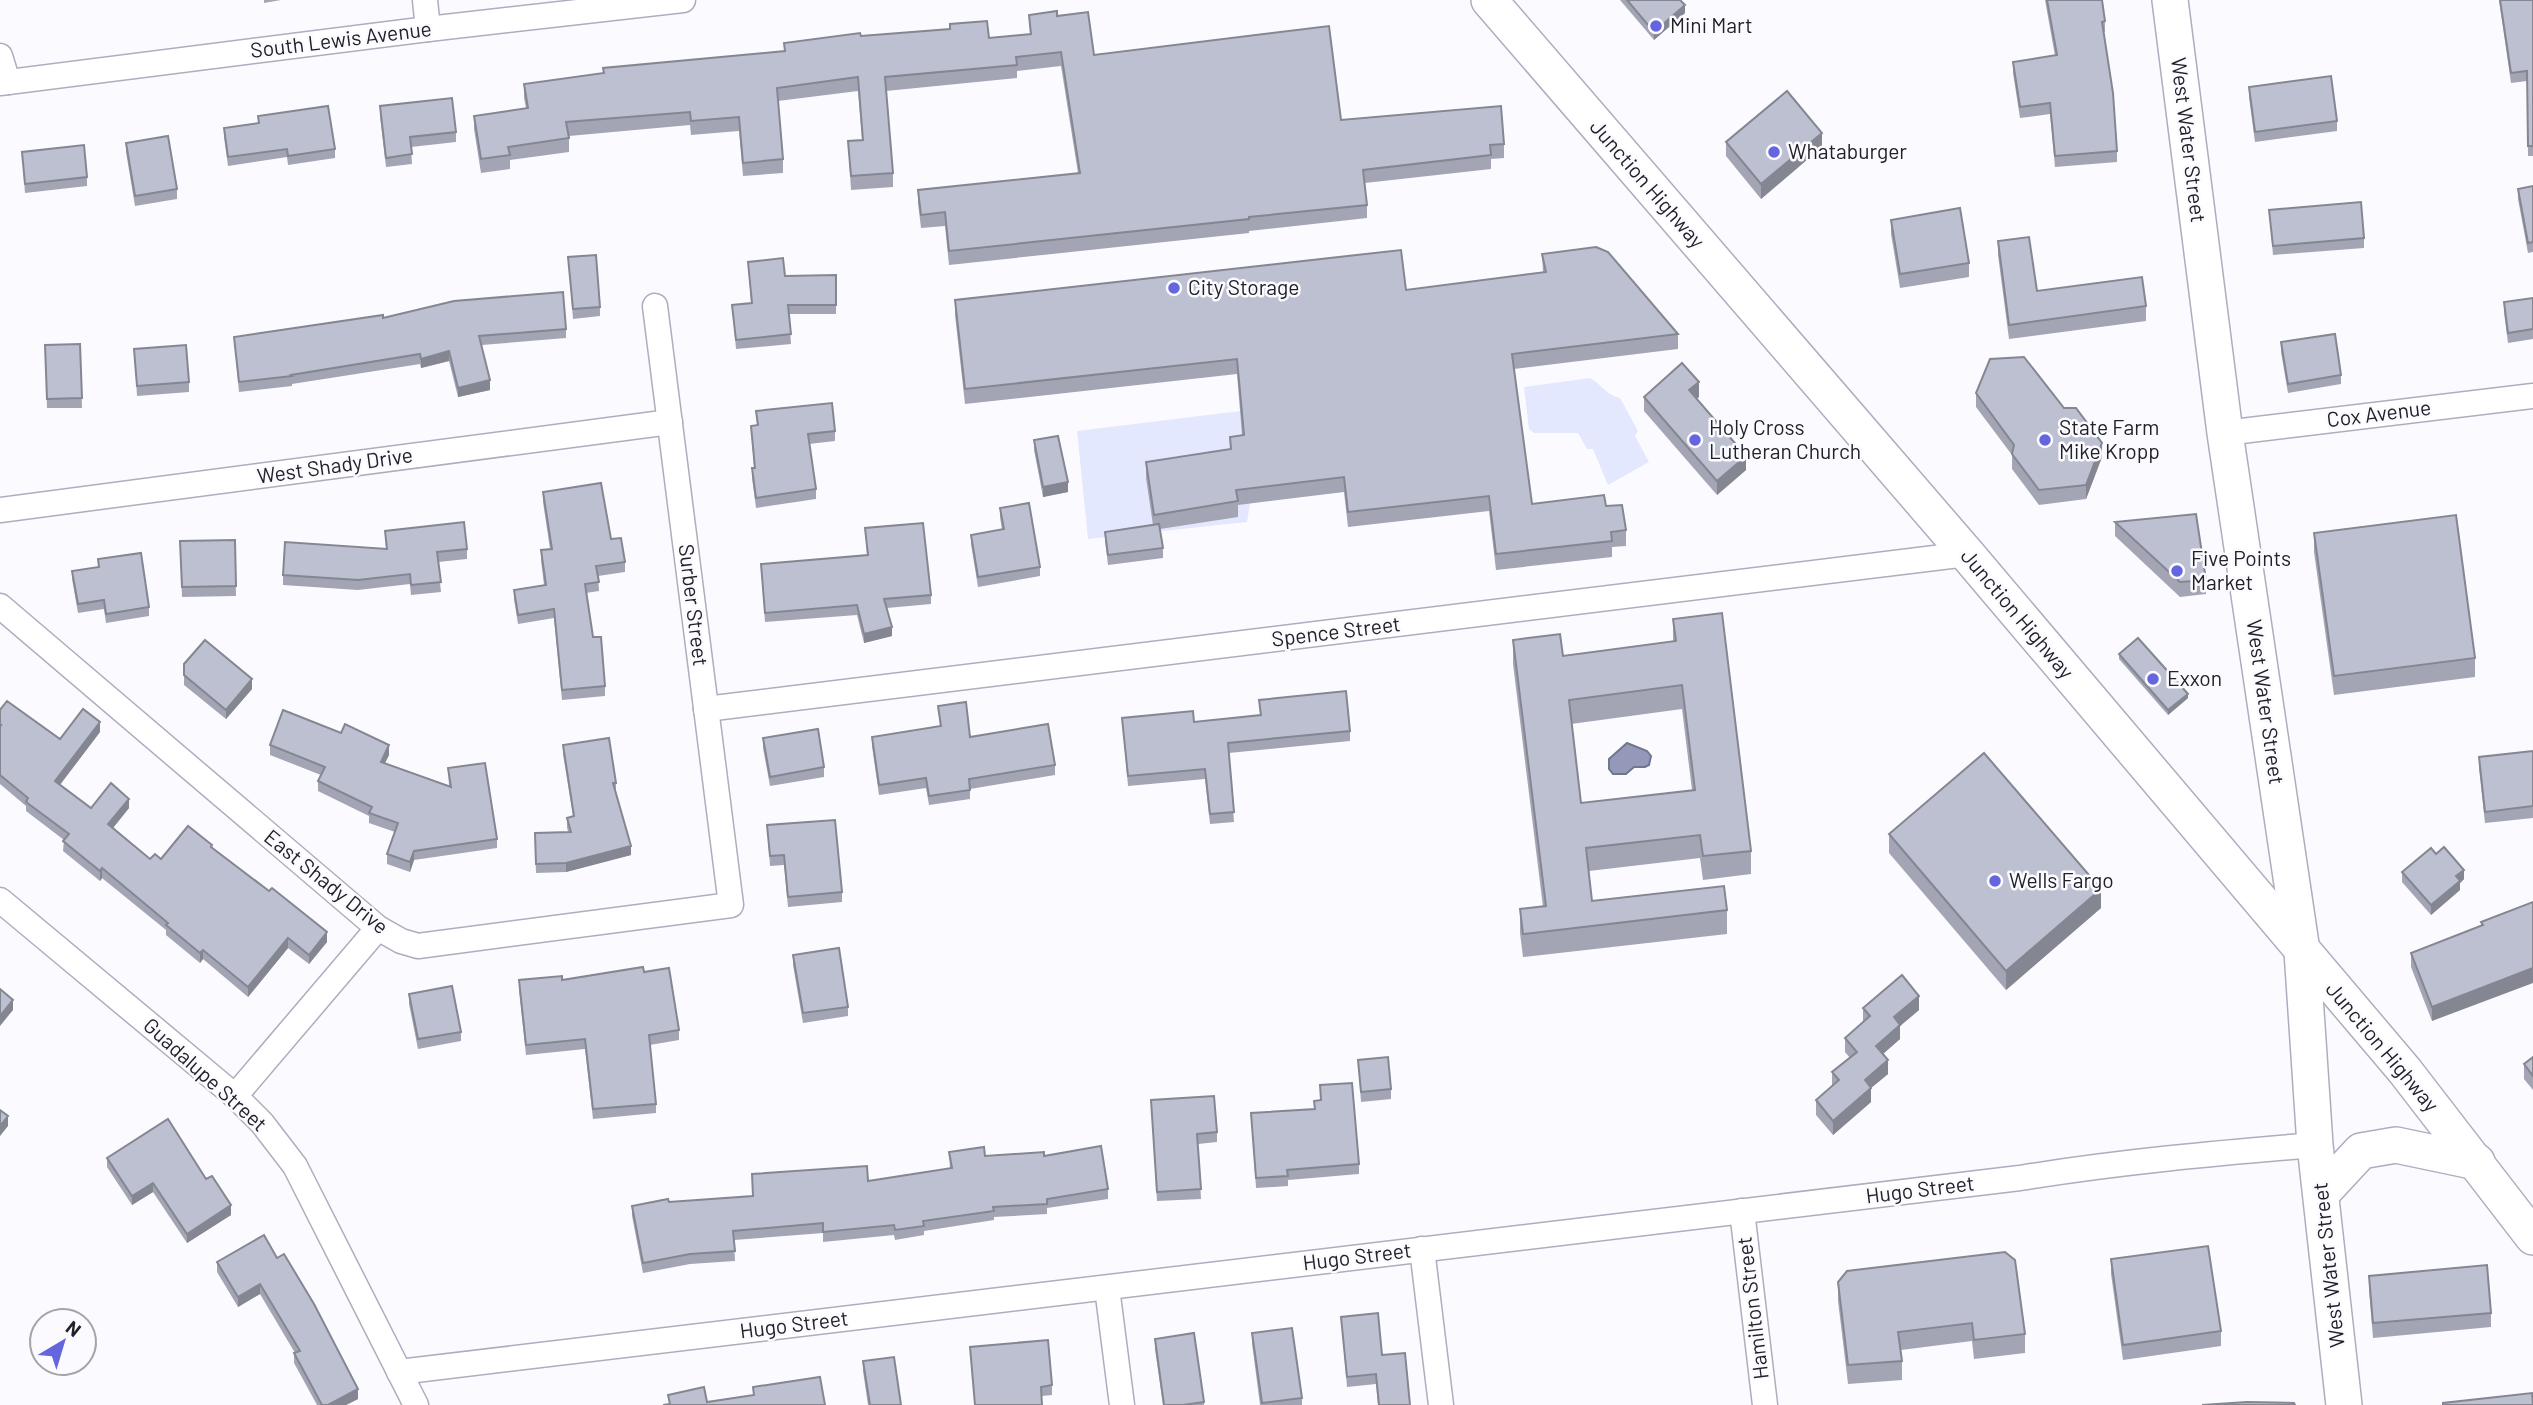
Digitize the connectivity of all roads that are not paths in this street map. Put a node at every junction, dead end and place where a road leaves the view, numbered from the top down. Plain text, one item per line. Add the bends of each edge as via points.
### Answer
1 (425, 0) edge
2 (683, 0) edge
3 (1489, 0) edge
4 (2170, 0) edge
5 (428, 29) junction
6 (0, 56) edge
7 (4, 82) edge
8 (655, 306) dead end
9 (2533, 396) edge
10 (670, 422) junction
11 (2225, 433) junction
12 (0, 510) edge
13 (1967, 554) junction
14 (0, 606) edge
15 (706, 709) junction
16 (0, 900) edge
17 (730, 905) joint
18 (377, 928) junction
19 (2302, 951) junction
20 (235, 1096) junction
21 (2315, 1145) junction
22 (2477, 1162) junction
23 (2322, 1193) junction
24 (1742, 1211) junction
25 (2533, 1237) edge
26 (1422, 1249) junction
27 (1107, 1287) junction
28 (399, 1373) junction
29 (416, 1405) edge
30 (1122, 1405) edge
31 (1441, 1405) edge
32 (1765, 1405) edge
33 (2344, 1405) edge

1 - 5 street
2 - 5 street, South Lewis Avenue
3 - 13 main road, Junction Highway
4 - 11 main road, West Water Street
5 - 7 street, South Lewis Avenue
6 - 7 street
8 - 10 street, Surber Street
9 - 11 street, Cox Avenue
10 - 12 street, West Shady Drive
10 - 15 street, Surber Street
11 - 19 main road, West Water Street
13 - 15 street, Spence Street
13 - 19 main road, Junction Highway
14 - 18 street, East Shady Drive
15 - 17 street, Surber Street
16 - 20 street, Guadalupe Street
17 - 18 street, East Shady Drive via 418,946
18 - 20 street
19 - 21 main road, West Water Street
19 - 22 main road, Junction Highway
20 - 28 street, Guadalupe Street via 295,1166
21 - 23 main road, West Water Street
21 - 24 street, Hugo Street
22 - 23 main road via 2396,1145 2361,1151
22 - 25 main road, Junction Highway
23 - 33 main road, West Water Street
24 - 26 street, Hugo Street
24 - 32 street, Hamilton Street
26 - 27 street, Hugo Street
26 - 31 street
27 - 28 street, Hugo Street
27 - 30 street
28 - 29 street, Guadalupe Street

